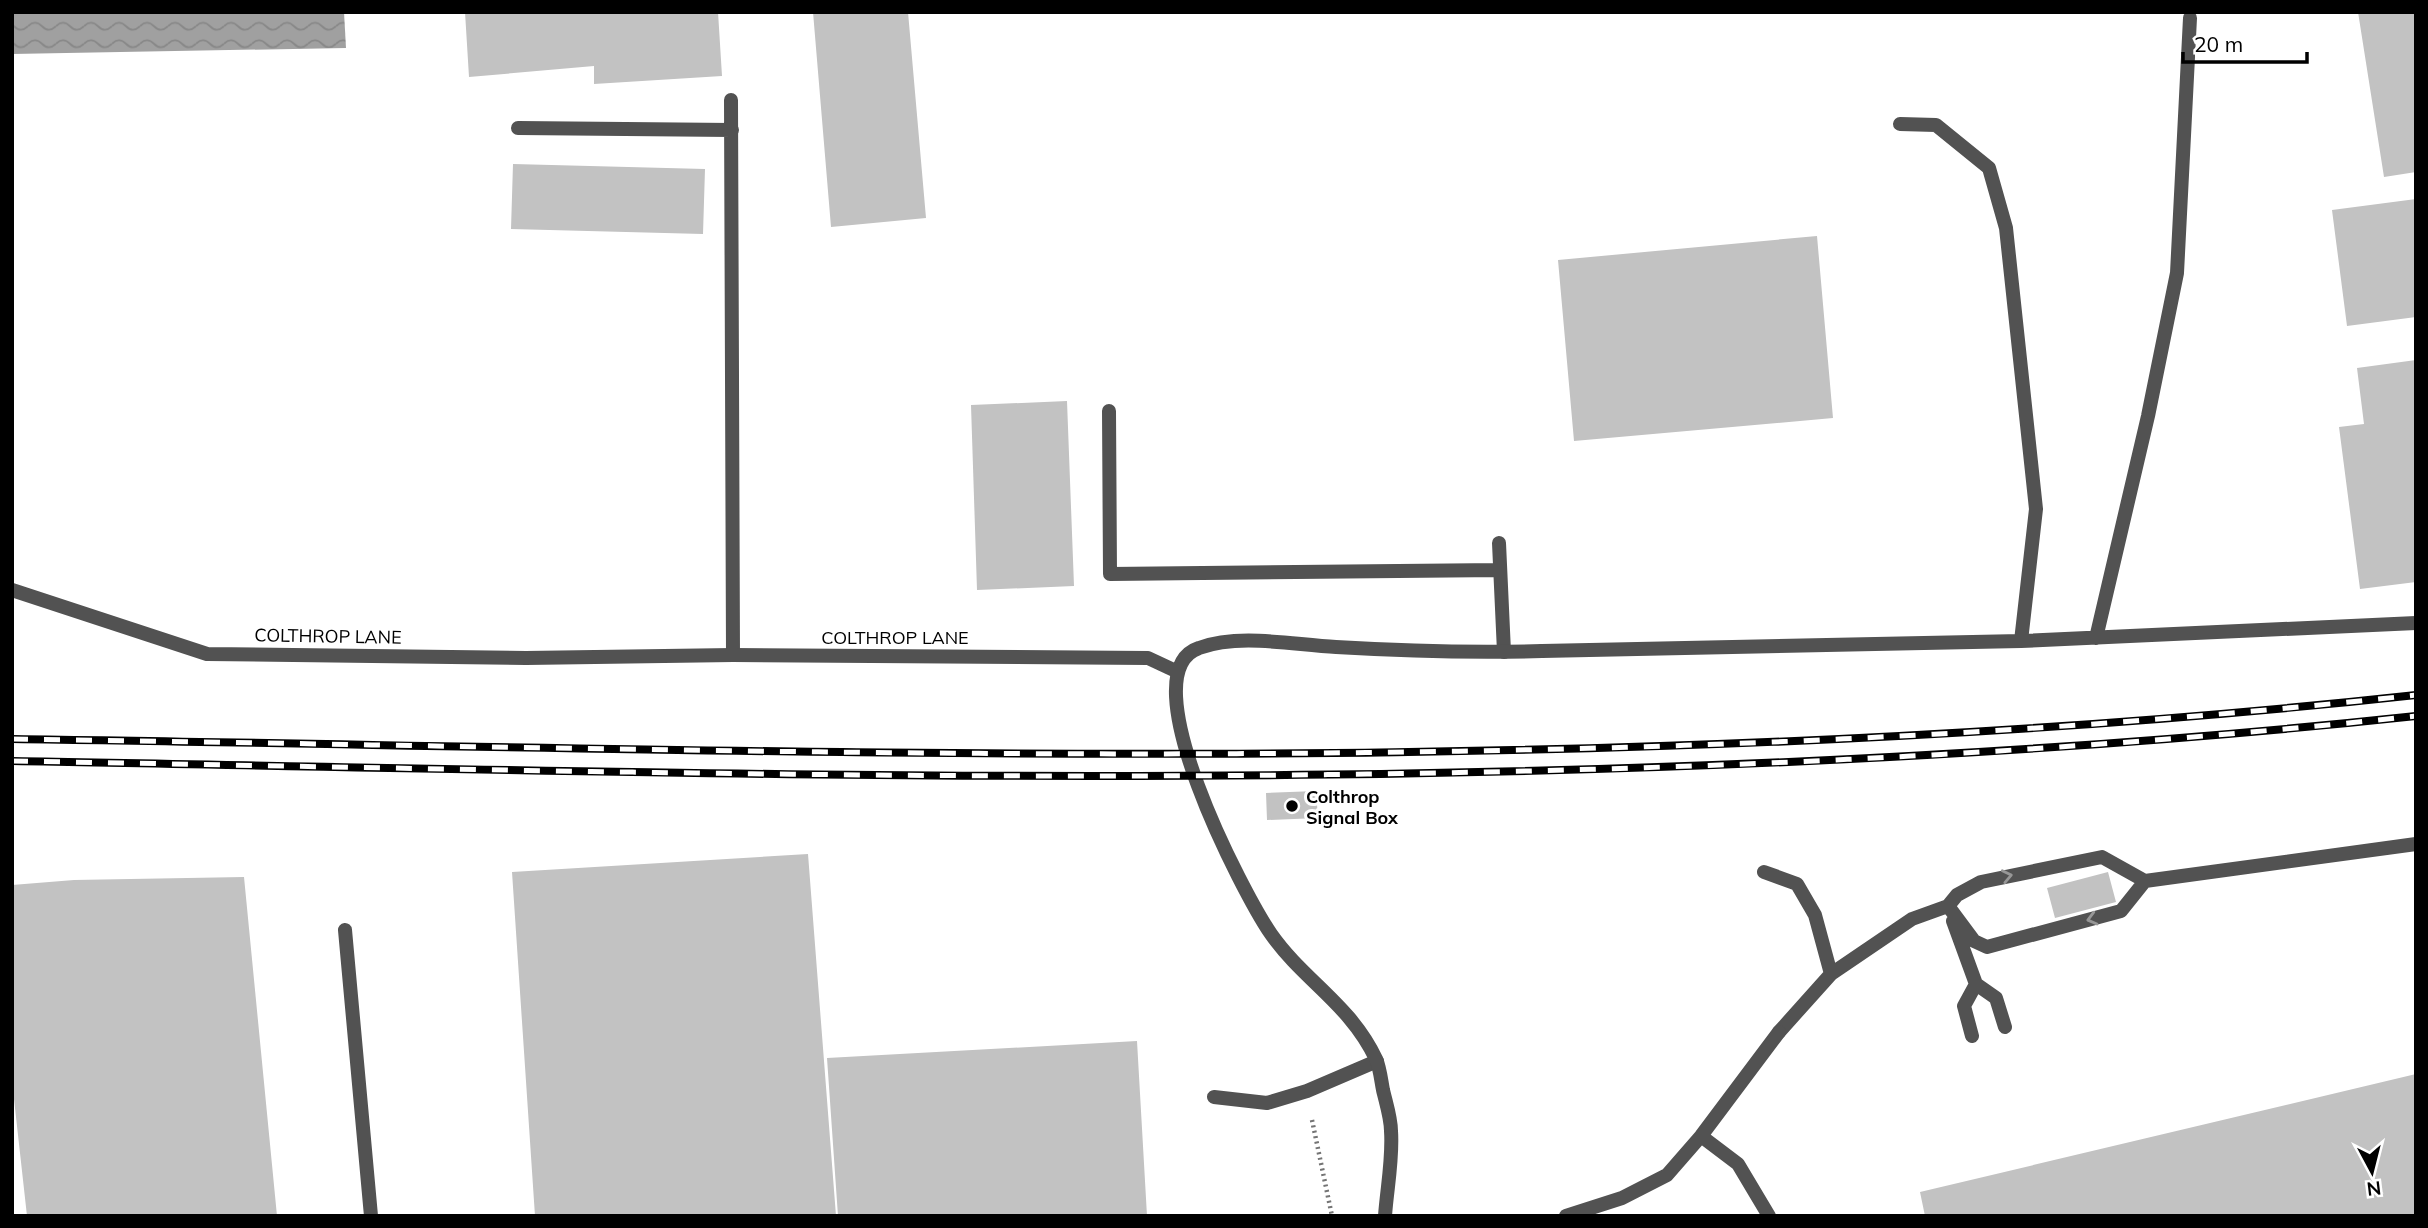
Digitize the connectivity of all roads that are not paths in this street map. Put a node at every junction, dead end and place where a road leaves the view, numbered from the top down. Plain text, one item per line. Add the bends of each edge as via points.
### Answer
1 (2190, 18) dead end
2 (732, 100) dead end
3 (1900, 124) dead end
4 (518, 128) dead end
5 (732, 130) junction
6 (1109, 411) dead end
7 (1499, 543) dead end
8 (1500, 570) junction
9 (12, 590) edge
10 (2416, 623) edge
11 (2096, 638) junction
12 (2021, 641) junction
13 (1504, 652) junction
14 (733, 655) junction
15 (1178, 672) junction
16 (2416, 844) edge
17 (1763, 872) dead end
18 (2145, 881) junction
19 (1948, 906) junction
20 (345, 930) dead end
21 (1832, 974) junction
22 (1976, 984) junction
23 (2004, 1027) dead end
24 (1972, 1036) dead end
25 (1377, 1060) junction
26 (1214, 1097) dead end
27 (1702, 1136) junction
28 (372, 1216) edge
29 (1385, 1216) edge
30 (1566, 1216) edge
31 (1769, 1216) edge

1 - 11 street via 2177,273
2 - 5 street
3 - 12 street via 1936,125 1989,168 2006,228 2036,509
4 - 5 street
5 - 14 street
6 - 8 street via 1110,574
7 - 8 street
8 - 13 street
9 - 14 street, COLTHROP LANE via 207,654
10 - 11 street
11 - 12 street
12 - 13 street
13 - 15 street via 1219,643 1184,656
14 - 15 street, COLTHROP LANE via 1148,658
15 - 25 street via 1175,706 1180,732 1210,815 1250,903 1300,968 1347,1011
16 - 18 street
17 - 21 street via 1797,884 1815,915
19 -> 18 street via 1980,882 2102,857
18 -> 19 street via 2121,911 1987,947 1974,940
19 - 21 street via 1912,919
19 - 22 street
20 - 28 street
21 - 27 street via 1779,1032
22 - 23 street via 1996,998
22 - 24 street via 1964,1006
25 - 26 street via 1267,1103
25 - 29 street via 1391,1130
27 - 30 street via 1667,1175 1622,1198
27 - 31 street via 1738,1164

